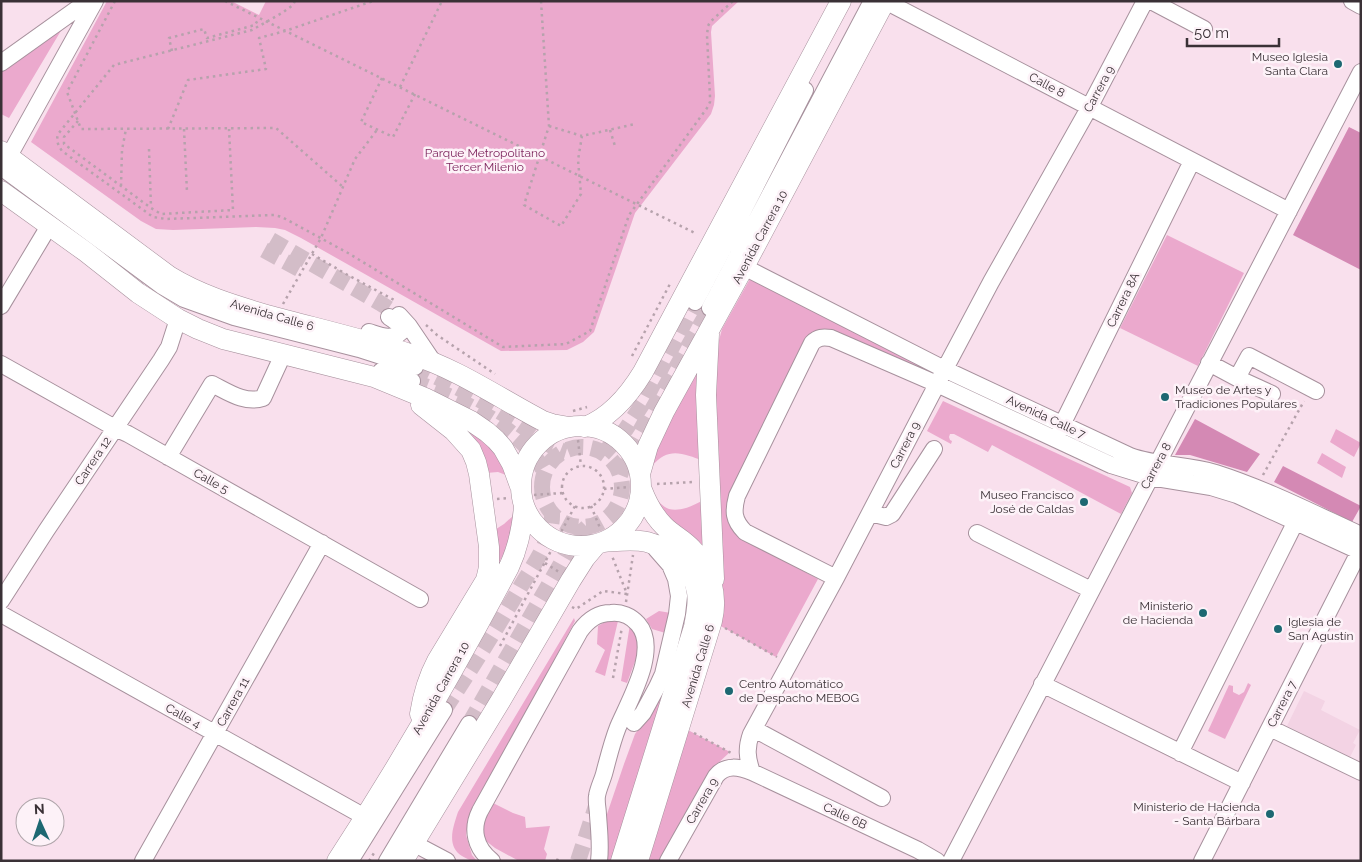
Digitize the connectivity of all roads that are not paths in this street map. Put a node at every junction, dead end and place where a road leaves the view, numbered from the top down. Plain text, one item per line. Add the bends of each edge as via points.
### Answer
1 (88, 1) edge
2 (95, 1) edge
3 (841, 1) edge
4 (851, 1) edge
5 (872, 1) edge
6 (885, 1) edge
7 (1145, 1) edge
8 (1151, 1) edge
9 (1352, 1) edge
10 (1361, 6) edge
11 (1204, 29) dead end
12 (1, 63) edge
13 (1361, 72) edge
14 (1089, 108) junction
15 (4, 158) edge
16 (1192, 161) junction
17 (1, 179) edge
18 (1, 191) edge
19 (1289, 210) junction
20 (53, 228) junction
21 (744, 267) junction
22 (1, 306) edge
23 (705, 312) junction
24 (178, 319) junction
25 (309, 326) junction
26 (280, 361) dead end
27 (434, 363) junction
28 (1209, 363) junction
29 (1, 364) edge
30 (947, 370) junction
31 (408, 378) junction
32 (1238, 378) junction
33 (937, 384) junction
34 (1313, 390) road end
35 (1272, 394) dead end
36 (575, 425) junction
37 (1062, 425) junction
38 (115, 428) junction
39 (1054, 440) junction
40 (934, 449) dead end
41 (168, 457) junction
42 (1153, 470) junction
43 (641, 484) junction
44 (525, 496) junction
45 (870, 513) junction
46 (1296, 522) junction
47 (977, 533) dead end
48 (1361, 535) edge
49 (322, 543) junction
50 (604, 546) junction
51 (1360, 550) edge
52 (640, 551) junction
53 (836, 578) junction
54 (1090, 590) junction
55 (714, 595) junction
56 (420, 598) dead end
57 (1, 601) edge
58 (1, 614) edge
59 (1042, 684) junction
60 (444, 710) tunnel mouth
61 (634, 723) dead end
62 (469, 724) tunnel mouth
63 (1270, 728) junction
64 (754, 729) junction
65 (418, 731) junction
66 (215, 733) junction
67 (1180, 753) junction
68 (750, 767) junction
69 (1361, 772) edge
70 (1242, 783) junction
71 (882, 798) dead end
72 (365, 817) junction
73 (413, 843) junction
74 (143, 861) edge
75 (337, 861) edge
76 (350, 861) edge
77 (387, 861) edge
78 (403, 861) edge
79 (447, 861) edge
80 (492, 861) edge
81 (599, 861) edge
82 (621, 861) edge
83 (638, 861) edge
84 (668, 861) edge
85 (938, 861) edge
86 (951, 861) edge
87 (1202, 861) edge

1 - 12 street
2 - 15 street
3 - 36 main road via 634,388 621,403 594,423
4 - 23 street via 741,215
5 - 23 street
6 - 14 street, Calle 8
6 - 21 main road, Avenida Carrera 10
7 - 14 street, Carrera 9
8 - 11 street
9 - 10 street
13 - 19 street, Carrera 8
14 - 16 street, Calle 8
14 - 30 street, Carrera 9 via 1000,266
15 - 25 main road, Avenida Calle 6 via 181,284 212,298
15 - 31 street via 162,286 184,299 234,317 359,350
16 - 19 street, Calle 8
16 - 37 street, Carrera 8A
17 - 31 street via 180,310 231,332
18 - 20 main road
19 - 28 street, Carrera 8
20 - 22 street via 46,231
20 - 24 main road via 138,293
21 - 23 main road, Avenida Carrera 10
21 - 30 street, Avenida Calle 7
23 - 43 main road, Avenida Carrera 10 via 644,456
23 - 55 main road
24 - 31 main road via 223,339 374,377
24 - 38 street, Carrera 12 via 162,360
25 - 27 main road, Avenida Calle 6
25 - 27 street via 340,326 392,338 401,328 394,316 409,326
26 - 41 street via 263,398 258,400 240,398 212,384
27 - 36 main road, Avenida Calle 6 via 543,421
28 - 32 street
28 - 42 street, Carrera 8
29 - 38 street, Calle 5
30 - 33 street, Carrera 9
30 - 37 street, Avenida Calle 7
31 - 44 main road via 496,440 508,456
31 - 65 main road via 471,450 479,474 489,547 486,580 430,674
32 - 34 street via 1249,356
32 - 35 street
33 - 39 street, Avenida Calle 7
33 - 45 street, Carrera 9
33 - 53 street, Avenida Calle 7 via 831,338 820,338 812,343 737,496 734,512 745,532
36 - 43 main road, Avenida Calle 6 via 598,429 621,441 636,462
36 - 44 main road, Avenida Carrera 10 via 548,436 531,453 523,469
37 - 39 street, Carrera 8A
37 - 42 street, Avenida Calle 7 via 1148,462
38 - 41 street, Calle 5
38 - 57 street, Carrera 12
39 - 42 street, Avenida Calle 7 via 1111,465
40 - 45 street via 892,514 886,518
41 - 49 street, Calle 5
42 - 46 street, Avenida Calle 7 via 1224,490
42 - 48 street, Avenida Calle 7 via 1202,469 1256,487
42 - 54 street, Carrera 8
43 - 50 main road, Avenida Carrera 10 via 637,510 626,527
43 - 55 main road, Avenida Calle 6 via 660,522 700,558
44 - 50 main road, Avenida Calle 6 via 530,520 540,531 566,545
44 - 65 main road, Avenida Carrera 10 via 519,540 509,567
45 - 53 street, Carrera 9
46 - 51 street, Avenida Calle 7
46 - 67 street
47 - 54 street
49 - 56 street, Calle 5
49 - 66 street, Carrera 11
50 - 52 main road, Avenida Calle 6 via 624,540
50 - 73 main road via 584,558
51 - 63 street, Carrera 7
52 - 61 street via 662,555 676,579 679,596 663,674
52 - 82 main road, Avenida Calle 6 via 662,548 675,556 694,579 698,609
53 - 64 street, Carrera 9
54 - 59 street, Carrera 8
55 - 83 main road, Avenida Calle 6 via 712,621
58 - 66 street, Calle 4
59 - 67 street
59 - 86 street, Carrera 8
60 - 76 street
62 - 77 street
63 - 69 street
63 - 70 street, Carrera 7
64 - 68 street, Carrera 9 via 746,752
64 - 71 street
65 - 72 main road, Avenida Carrera 10
66 - 72 street, Calle 4
66 - 74 street, Carrera 11
67 - 70 street
68 - 84 street, Carrera 9 via 727,768 716,776
68 - 85 street, Calle 6B
70 - 87 street, Carrera 7
72 - 75 main road, Avenida Carrera 10
73 - 78 main road
73 - 79 street
80 - 81 street via 475,837 480,811 580,631 600,614 616,612 635,620 641,627 646,653 597,796

